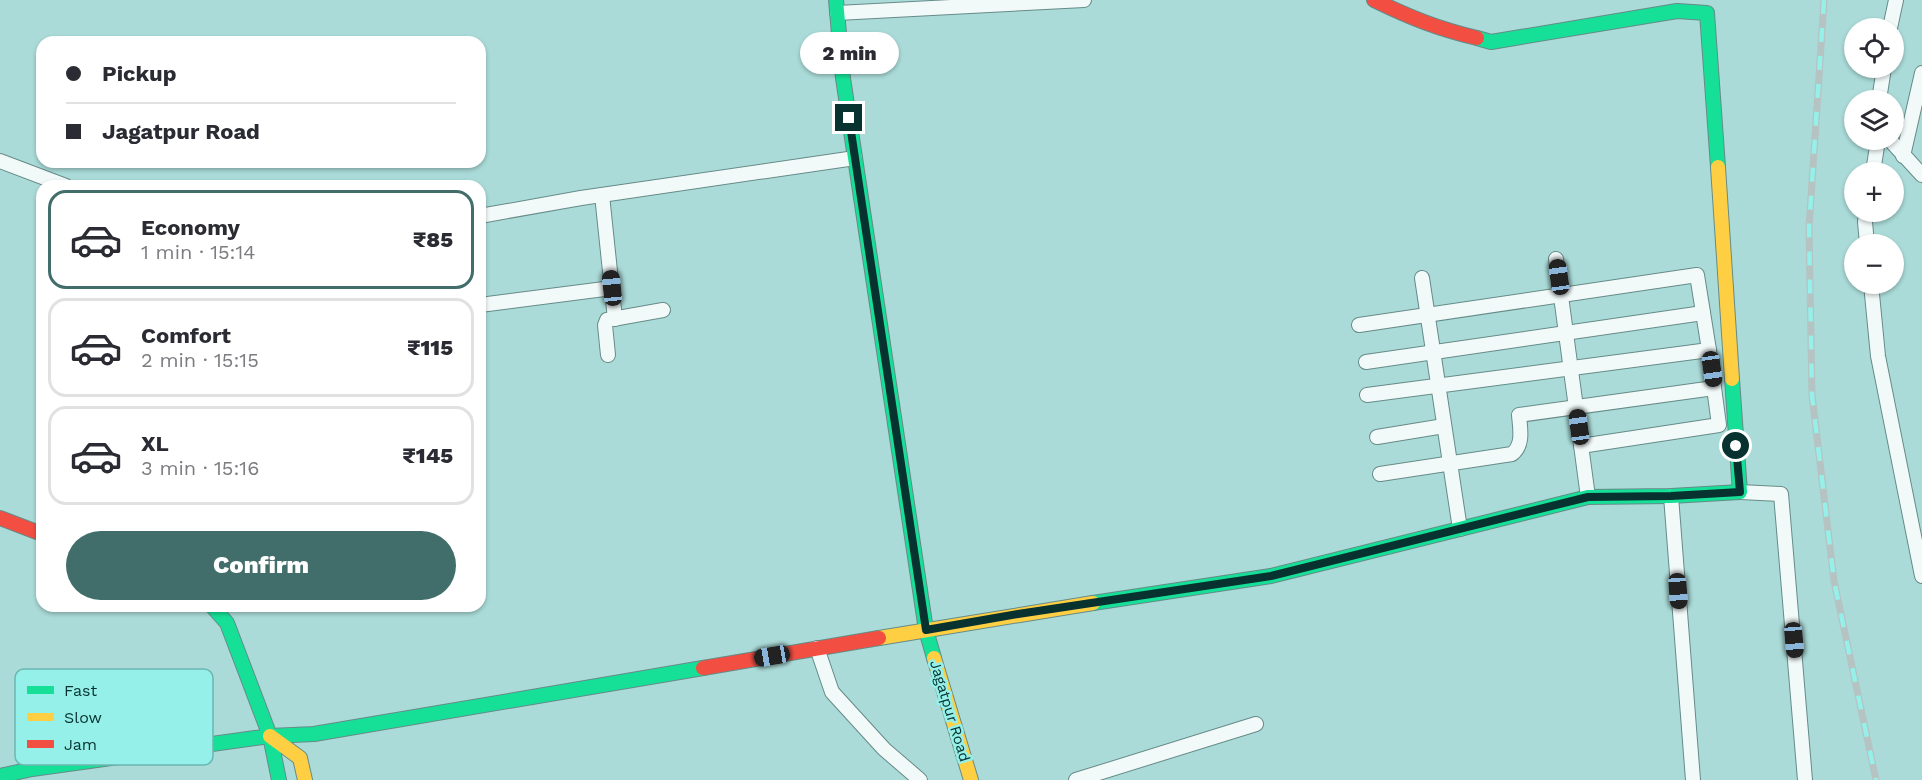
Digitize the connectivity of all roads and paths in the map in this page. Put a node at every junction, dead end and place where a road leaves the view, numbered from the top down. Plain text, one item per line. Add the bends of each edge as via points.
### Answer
1 (1084, 0) edge
2 (1374, 0) edge
3 (1896, 0) edge
4 (837, 6) edge
5 (1892, 18) edge
6 (1922, 73) edge
7 (1898, 150) edge
8 (1903, 156) junction
9 (855, 158) junction
10 (0, 161) edge
11 (1922, 175) edge
12 (50, 180) edge
13 (602, 195) junction
14 (486, 215) edge
15 (1556, 259) dead end
16 (1422, 279) dead end
17 (612, 288) junction
18 (1871, 294) edge
19 (1561, 295) junction
20 (486, 304) edge
21 (663, 310) dead end
22 (1703, 313) junction
23 (1427, 314) junction
24 (615, 319) junction
25 (1359, 325) dead end
26 (1566, 332) junction
27 (1709, 350) junction
28 (1433, 352) junction
29 (608, 355) dead end
30 (1366, 362) dead end
31 (1571, 368) junction
32 (1438, 384) junction
33 (1714, 388) junction
34 (1367, 395) dead end
35 (1576, 408) junction
36 (1444, 426) junction
37 (1377, 437) dead end
38 (1581, 446) junction
39 (1451, 463) junction
40 (1380, 474) dead end
41 (1740, 492) junction
42 (1671, 496) junction
43 (1588, 497) junction
44 (0, 518) edge
45 (1460, 529) junction
46 (36, 532) edge
47 (1922, 576) edge
48 (217, 612) edge
49 (926, 630) junction
50 (817, 648) junction
51 (1256, 724) dead end
52 (270, 736) junction
53 (213, 744) edge
54 (67, 765) edge
55 (0, 776) edge
56 (279, 780) edge
57 (305, 780) edge
58 (920, 780) edge
59 (971, 780) edge
60 (1076, 780) edge
61 (1693, 780) edge
62 (1805, 780) edge

1 - 4 street
2 - 41 street via 1440,30 1491,42 1677,11 1707,13
3 - 5 street
4 - 9 street, Jagatpur Road
6 - 8 street
7 - 8 street
8 - 11 street
9 - 13 street
9 - 49 street, Jagatpur Road
10 - 12 street
13 - 14 street
13 - 17 street
15 - 19 street
16 - 23 street
17 - 20 street
17 - 24 street
18 - 47 street via 1878,356
19 - 22 street via 1697,275
19 - 23 street
19 - 26 street
21 - 24 street
22 - 26 street
22 - 27 street
23 - 25 street
23 - 28 street
24 - 29 street via 607,320 605,326
26 - 28 street
26 - 31 street
27 - 31 street
27 - 33 street
28 - 30 street
28 - 32 street
31 - 32 street
31 - 35 street
32 - 34 street
32 - 36 street
33 - 35 street
33 - 38 street via 1719,425
35 - 38 street
35 - 39 street via 1520,415 1518,449
36 - 37 street
36 - 39 street
38 - 43 street
39 - 40 street
39 - 45 street
41 - 42 street
41 - 62 street via 1781,494
42 - 43 street
42 - 61 street
43 - 45 street
44 - 46 street
45 - 49 street via 1271,576
48 - 52 street via 226,623
49 - 50 street
49 - 59 street, Jagatpur Road
50 - 52 street via 314,734
50 - 58 street via 832,692 884,749
51 - 60 street
52 - 53 street
52 - 56 street
52 - 57 street via 300,758
54 - 55 street

